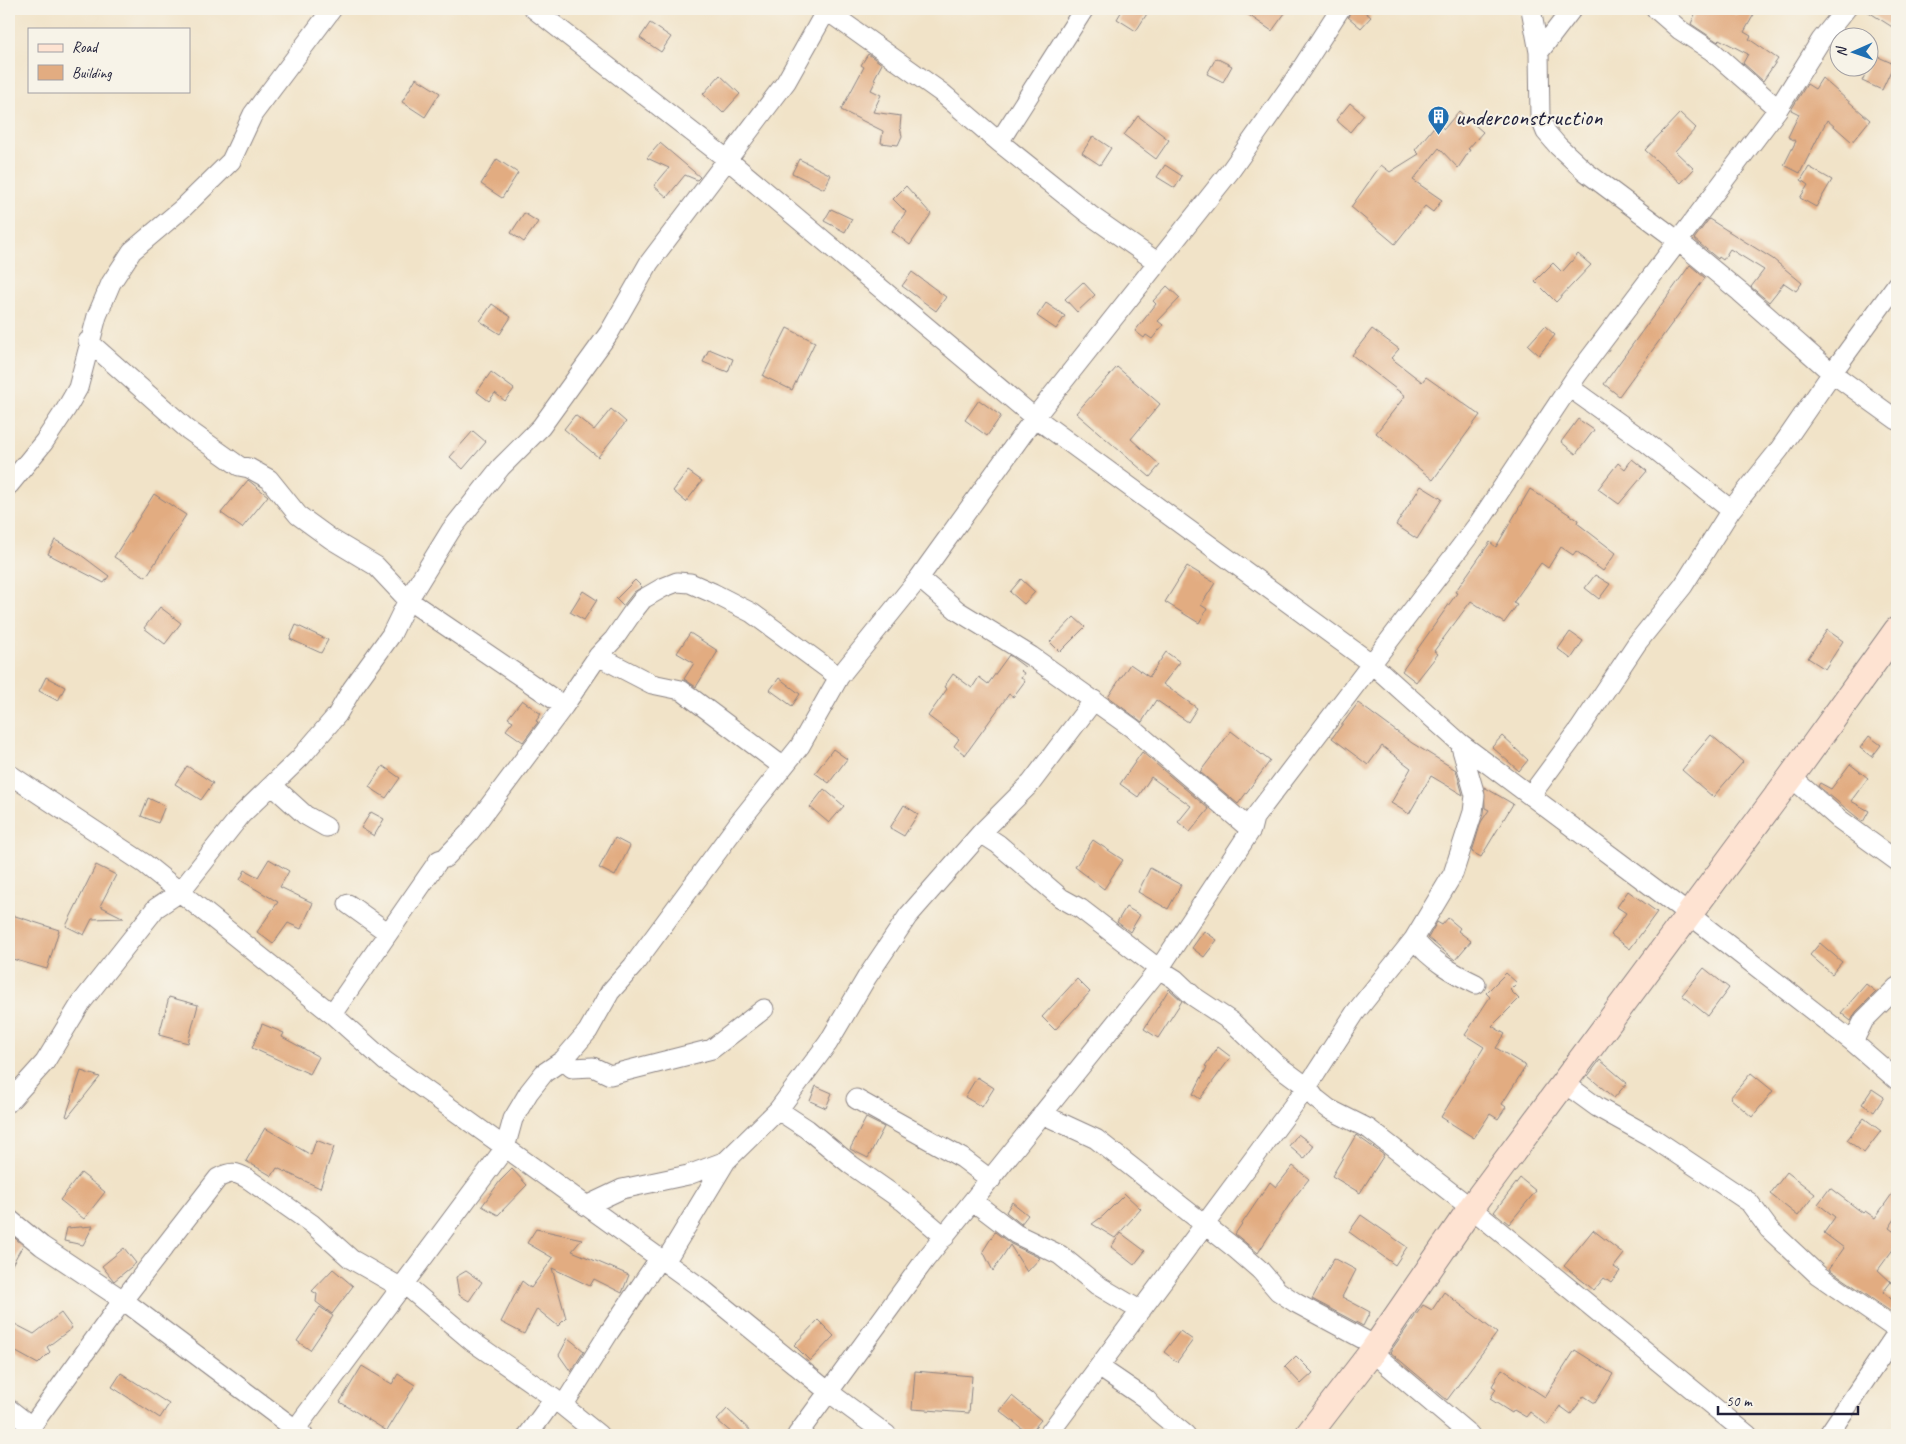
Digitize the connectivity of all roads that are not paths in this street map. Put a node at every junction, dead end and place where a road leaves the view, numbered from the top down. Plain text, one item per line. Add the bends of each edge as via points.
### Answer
1 (332, 9) edge
2 (534, 9) edge
3 (827, 9) edge
4 (1084, 9) edge
5 (1340, 9) edge
6 (1530, 9) edge
7 (1572, 9) edge
8 (1656, 9) edge
9 (1846, 9) edge
10 (1539, 52) junction
11 (1778, 109) junction
12 (999, 142) junction
13 (728, 160) junction
14 (1677, 240) junction
15 (1157, 262) junction
16 (1897, 284) edge
17 (88, 341) junction
18 (1832, 372) junction
19 (1569, 387) junction
20 (1035, 417) junction
21 (1897, 420) edge
22 (9, 485) edge
23 (1731, 510) junction
24 (919, 578) junction
25 (408, 600) junction
26 (1897, 630) edge
27 (598, 656) junction
28 (1372, 664) junction
29 (839, 677) junction
30 (1094, 700) junction
31 (564, 706) junction
32 (1460, 743) junction
33 (782, 766) junction
34 (10, 778) edge
35 (1791, 778) junction
36 (272, 784) junction
37 (1531, 795) junction
38 (326, 827) dead end
39 (1250, 830) junction
40 (981, 833) junction
41 (1897, 861) edge
42 (180, 892) junction
43 (348, 904) dead end
44 (1690, 915) junction
45 (387, 932) junction
46 (1414, 939) junction
47 (1159, 970) junction
48 (1476, 984) dead end
49 (1897, 987) edge
50 (764, 1009) dead end
51 (332, 1014) junction
52 (1853, 1042) junction
53 (563, 1060) junction
54 (1897, 1080) edge
55 (1564, 1083) junction
56 (1307, 1087) junction
57 (856, 1099) dead end
58 (9, 1102) edge
59 (778, 1110) junction
60 (1042, 1114) junction
61 (505, 1148) junction
62 (726, 1161) junction
63 (991, 1180) junction
64 (974, 1202) junction
65 (586, 1206) junction
66 (1471, 1208) junction
67 (9, 1219) edge
68 (1204, 1226) junction
69 (945, 1237) junction
70 (662, 1260) junction
71 (402, 1285) junction
72 (124, 1300) junction
73 (1141, 1311) junction
74 (1897, 1332) edge
75 (1374, 1349) junction
76 (1100, 1367) junction
77 (830, 1393) junction
78 (559, 1403) junction
79 (9, 1409) edge
80 (28, 1431) edge
81 (297, 1433) edge
82 (528, 1435) edge
83 (598, 1435) edge
84 (797, 1435) edge
85 (887, 1435) edge
86 (1048, 1435) edge
87 (1186, 1435) edge
88 (1308, 1435) edge
89 (1470, 1435) edge
90 (1748, 1435) edge
91 (1828, 1435) edge

1 - 17 street via 253,114 231,160 183,208 132,251 111,283
2 - 13 street
3 - 12 street via 942,93
3 - 13 street via 786,82
4 - 12 street
5 - 15 street via 1231,170
6 - 10 street
7 - 10 street
8 - 11 street via 1712,51
9 - 11 street via 1820,40
10 - 14 street via 1540,117 1546,132 1586,172
11 - 14 street
12 - 15 street
13 - 20 street
13 - 25 street via 649,263 609,333 541,427 501,467 451,530
14 - 18 street
14 - 19 street
15 - 20 street
16 - 18 street
17 - 22 street via 78,388 44,442
17 - 25 street via 187,429 239,466 269,479 298,515 376,566
18 - 21 street
18 - 23 street via 1779,450
19 - 23 street via 1647,443
19 - 28 street via 1478,524
20 - 24 street
20 - 28 street
23 - 37 street via 1682,586 1637,643
24 - 29 street
24 - 30 street via 958,611
25 - 31 street
25 - 36 street via 390,635 337,715 300,758
26 - 35 street
27 - 29 street via 643,600 677,582 690,583 752,613
27 - 31 street
27 - 33 street via 652,684 681,690
28 - 32 street
28 - 39 street via 1254,818
29 - 33 street via 804,739
30 - 39 street via 1132,728
30 - 40 street via 1031,783
31 - 45 street via 469,833 445,858 439,860
32 - 37 street
32 - 46 street via 1474,795 1473,812 1453,874
33 - 53 street via 633,966 610,992 588,1031
34 - 42 street via 144,864
35 - 41 street via 1839,819
35 - 44 street
36 - 38 street via 306,815
36 - 42 street via 241,815
37 - 44 street
39 - 47 street
40 - 47 street via 1061,898 1081,909
40 - 59 street via 908,916 871,970 828,1043
42 - 51 street
42 - 58 street via 156,908 120,951 81,1003 46,1062
43 - 45 street
44 - 52 street
44 - 55 street
45 - 51 street
46 - 48 street via 1438,962
46 - 56 street via 1355,1013
47 - 56 street via 1232,1022 1276,1064
47 - 60 street
49 - 52 street via 1864,1020
50 - 53 street via 712,1049 610,1075 593,1067 572,1068
51 - 61 street via 385,1061
52 - 54 street
53 - 61 street via 544,1073 529,1092 513,1119
55 - 66 street
55 - 74 street via 1749,1202 1769,1230 1818,1275
56 - 66 street via 1329,1109 1369,1129
56 - 68 street
57 - 63 street via 962,1158
59 - 62 street
59 - 69 street via 904,1202
60 - 63 street
60 - 68 street via 1096,1139 1136,1168
61 - 65 street
61 - 71 street
62 - 65 street via 688,1174 622,1189
62 - 70 street
63 - 64 street
64 - 69 street
64 - 73 street via 1016,1234 1060,1255 1097,1285
65 - 70 street
66 - 75 street
66 - 90 street
67 - 72 street via 42,1246
68 - 73 street
68 - 75 street via 1260,1270 1278,1291
69 - 77 street via 893,1303
70 - 77 street
70 - 78 street
71 - 72 street via 351,1259 312,1224 239,1173 229,1172 218,1178
71 - 78 street
71 - 81 street
72 - 80 street
72 - 81 street
73 - 76 street
74 - 91 street
75 - 88 street
75 - 89 street
76 - 86 street
76 - 87 street via 1146,1399
77 - 84 street
77 - 85 street
78 - 82 street
78 - 83 street
79 - 80 street

